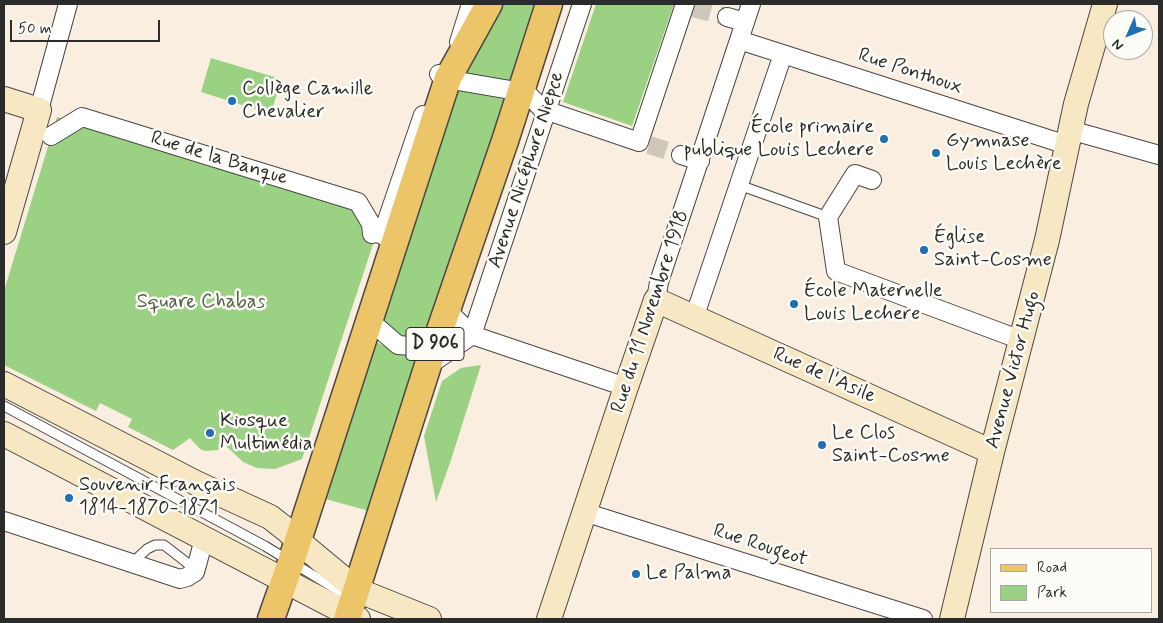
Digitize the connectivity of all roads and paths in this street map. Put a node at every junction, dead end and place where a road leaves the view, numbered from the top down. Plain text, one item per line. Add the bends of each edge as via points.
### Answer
1 (68, 4) edge
2 (470, 4) edge
3 (489, 4) edge
4 (549, 4) edge
5 (582, 4) edge
6 (751, 4) edge
7 (1105, 4) edge
8 (687, 6) edge
9 (726, 17) tunnel mouth
10 (745, 22) junction
11 (739, 40) junction
12 (783, 54) junction
13 (448, 78) junction
14 (522, 92) junction
15 (4, 99) edge
16 (39, 110) junction
17 (546, 111) junction
18 (51, 136) dead end
19 (1069, 138) junction
20 (681, 155) tunnel mouth
21 (1159, 155) edge
22 (700, 161) junction
23 (872, 180) dead end
24 (739, 185) junction
25 (828, 217) junction
26 (4, 232) edge
27 (656, 300) junction
28 (447, 310) junction
29 (694, 318) junction
30 (369, 320) junction
31 (472, 335) junction
32 (1021, 340) junction
33 (432, 355) junction
34 (4, 384) edge
35 (626, 387) junction
36 (4, 406) edge
37 (4, 434) edge
38 (992, 452) junction
39 (584, 512) junction
40 (4, 521) edge
41 (204, 539) junction
42 (132, 563) junction
43 (291, 563) junction
44 (194, 573) junction
45 (354, 608) edge
46 (270, 619) edge
47 (429, 619) edge
48 (549, 619) edge
49 (923, 619) edge
50 (952, 619) edge

1 - 16 street
2 - 13 street
3 - 13 main road
4 - 14 main road, Avenue Nicéphore Niepce / D 906
5 - 17 street, Avenue Nicéphore Niepce
6 - 10 street, Rue du 11 Novembre 1918
7 - 19 street, Avenue Victor Hugo
8 - 17 street via 644,144
9 - 10 street
10 - 11 street, Rue du 11 Novembre 1918
11 - 12 street, Rue Ponthoux
11 - 22 street, Rue du 11 Novembre 1918
12 - 19 street, Rue Ponthoux
12 - 24 street
13 - 14 street
13 - 18 street, Rue de la Banque via 437,73 377,234 358,202 82,117
13 - 30 main road
14 - 17 street
14 - 28 main road, Avenue Nicéphore Niepce / D 906
15 - 16 street
16 - 26 street
17 - 31 street, Avenue Nicéphore Niepce
19 - 21 street, Rue Ponthoux
19 - 32 street, Avenue Victor Hugo
20 - 22 street
22 - 27 street, Rue du 11 Novembre 1918 via 659,282
23 - 25 street via 854,174
24 - 25 lane
24 - 29 street
25 - 32 street via 836,271
27 - 29 street, Rue de l'Asile
27 - 35 street, Rue du 11 Novembre 1918
28 - 31 street
28 - 33 main road, Avenue Nicéphore Niepce / D 906
29 - 38 street, Rue de l'Asile
30 - 33 street via 398,345 425,347
30 - 43 main road
31 - 33 street
31 - 35 street
32 - 38 street, Avenue Victor Hugo
33 - 45 main road, Avenue Nicéphore Niepce / D 906
34 - 43 street via 270,518 288,531
35 - 39 street, Rue du 11 Novembre 1918
36 - 43 lane
37 - 41 street
38 - 50 street, Avenue Victor Hugo
39 - 48 street, Rue du 11 Novembre 1918
39 - 49 street, Rue Rougeot
40 - 42 street
41 - 43 street
41 - 44 street
42 - 44 street via 180,578
42 - 44 lane via 147,549 164,545 186,562
43 - 45 street
43 - 45 street
43 - 46 main road
45 - 47 street

